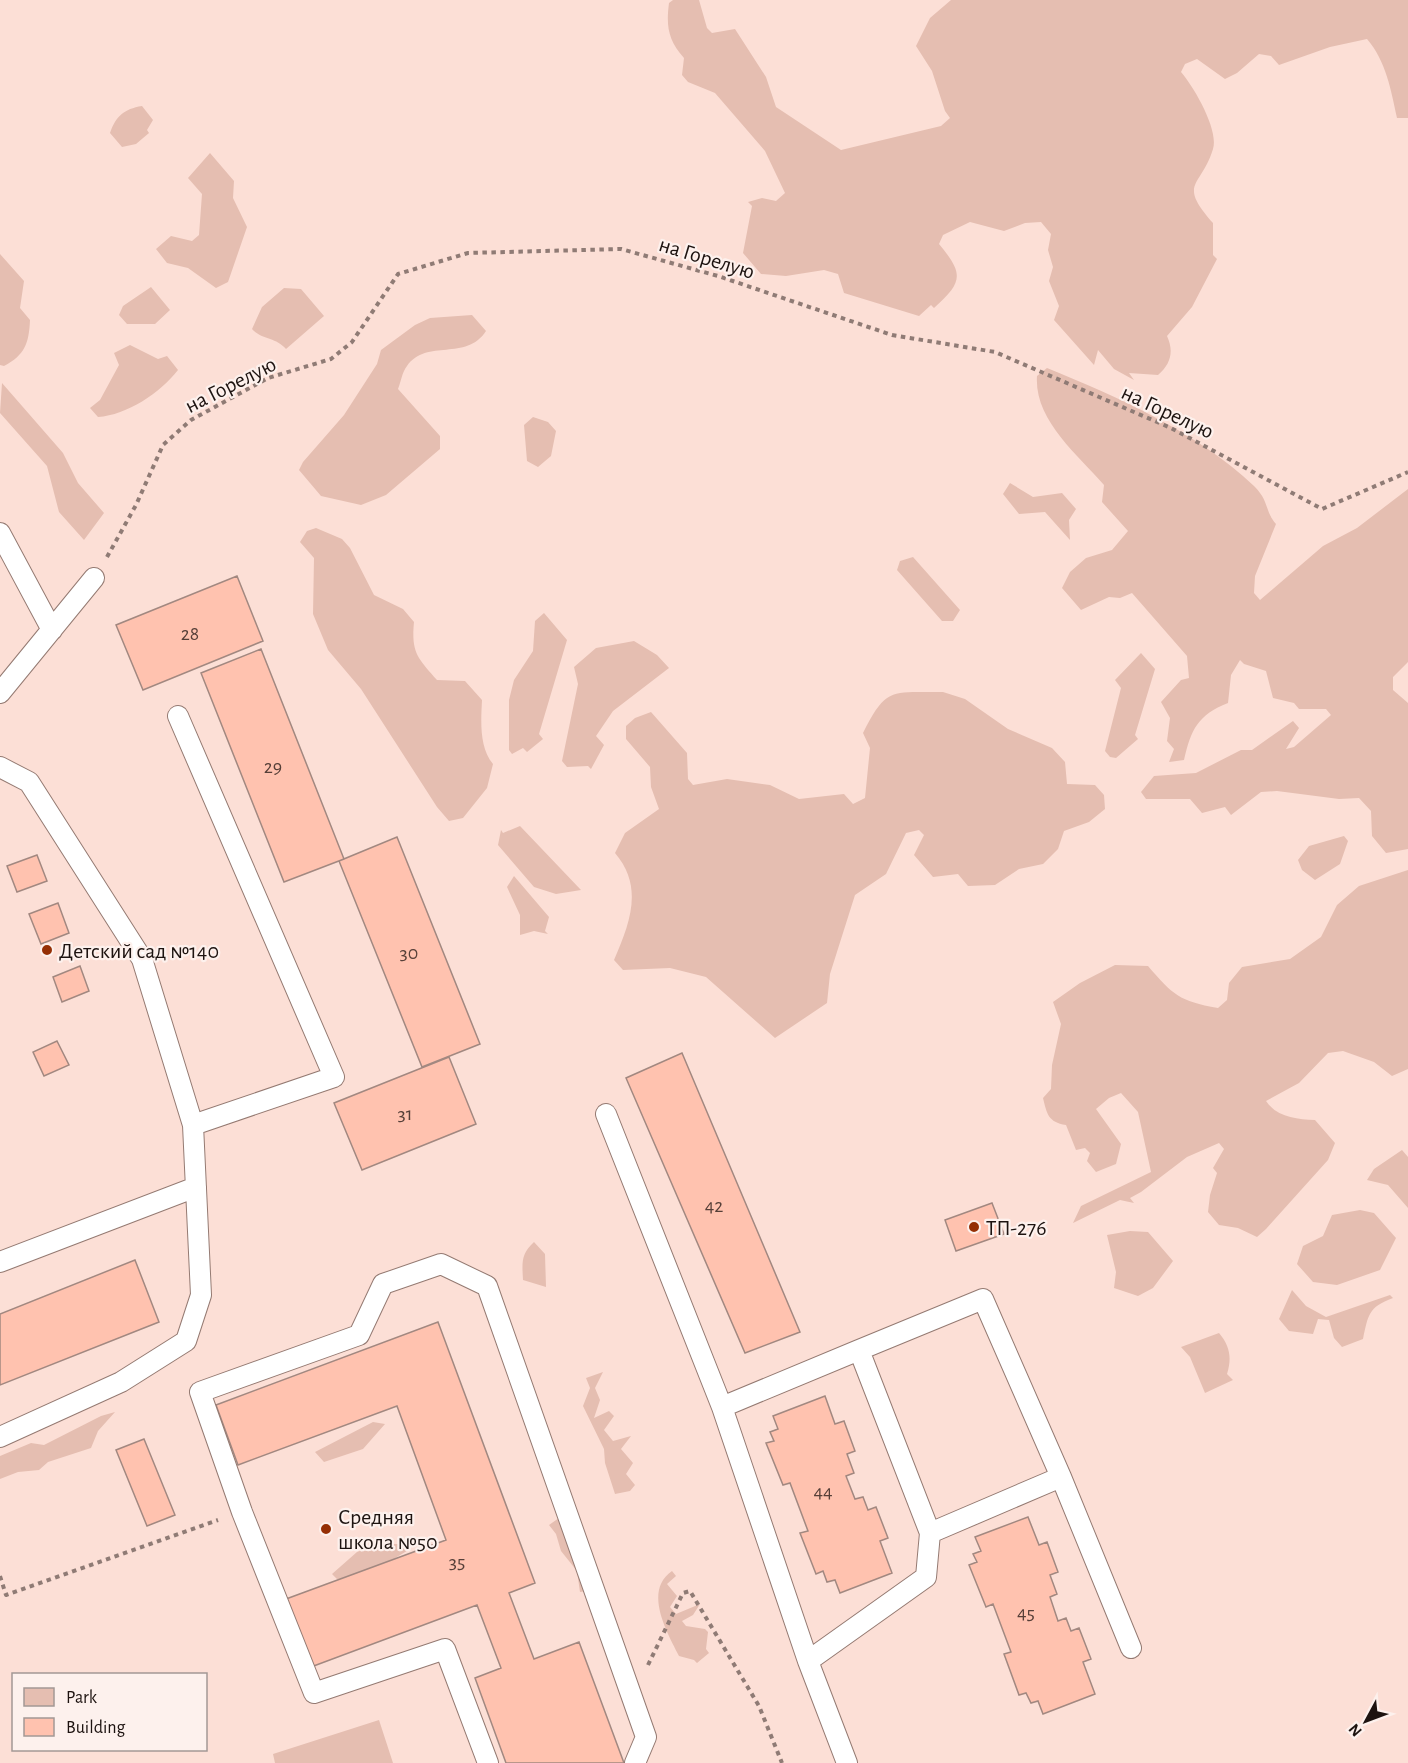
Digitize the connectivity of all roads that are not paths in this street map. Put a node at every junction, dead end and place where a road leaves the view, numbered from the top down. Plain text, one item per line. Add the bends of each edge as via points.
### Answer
1 (0, 533) edge
2 (94, 578) road end
3 (52, 630) junction
4 (0, 693) edge
5 (178, 717) dead end
6 (0, 767) edge
7 (606, 1114) dead end
8 (193, 1125) junction
9 (196, 1187) junction
10 (0, 1262) edge
11 (859, 1350) junction
12 (722, 1407) junction
13 (0, 1437) edge
14 (1060, 1477) junction
15 (930, 1533) junction
16 (1131, 1648) dead end
17 (808, 1661) junction
18 (488, 1763) edge
19 (635, 1763) edge
20 (847, 1763) edge

1 - 3 lane
2 - 3 lane
3 - 4 lane
5 - 8 lane via 334,1077
6 - 8 lane via 29,782 142,959
7 - 12 lane
8 - 9 lane
9 - 10 lane
9 - 13 lane via 201,1295 186,1341 121,1382
11 - 12 lane
11 - 14 lane via 983,1299
11 - 15 lane
12 - 17 lane
14 - 15 lane
14 - 16 lane
15 - 17 lane via 926,1577
17 - 20 lane
18 - 19 lane via 445,1649 314,1693 242,1512 200,1392 359,1335 383,1284 441,1264 487,1286 646,1737

